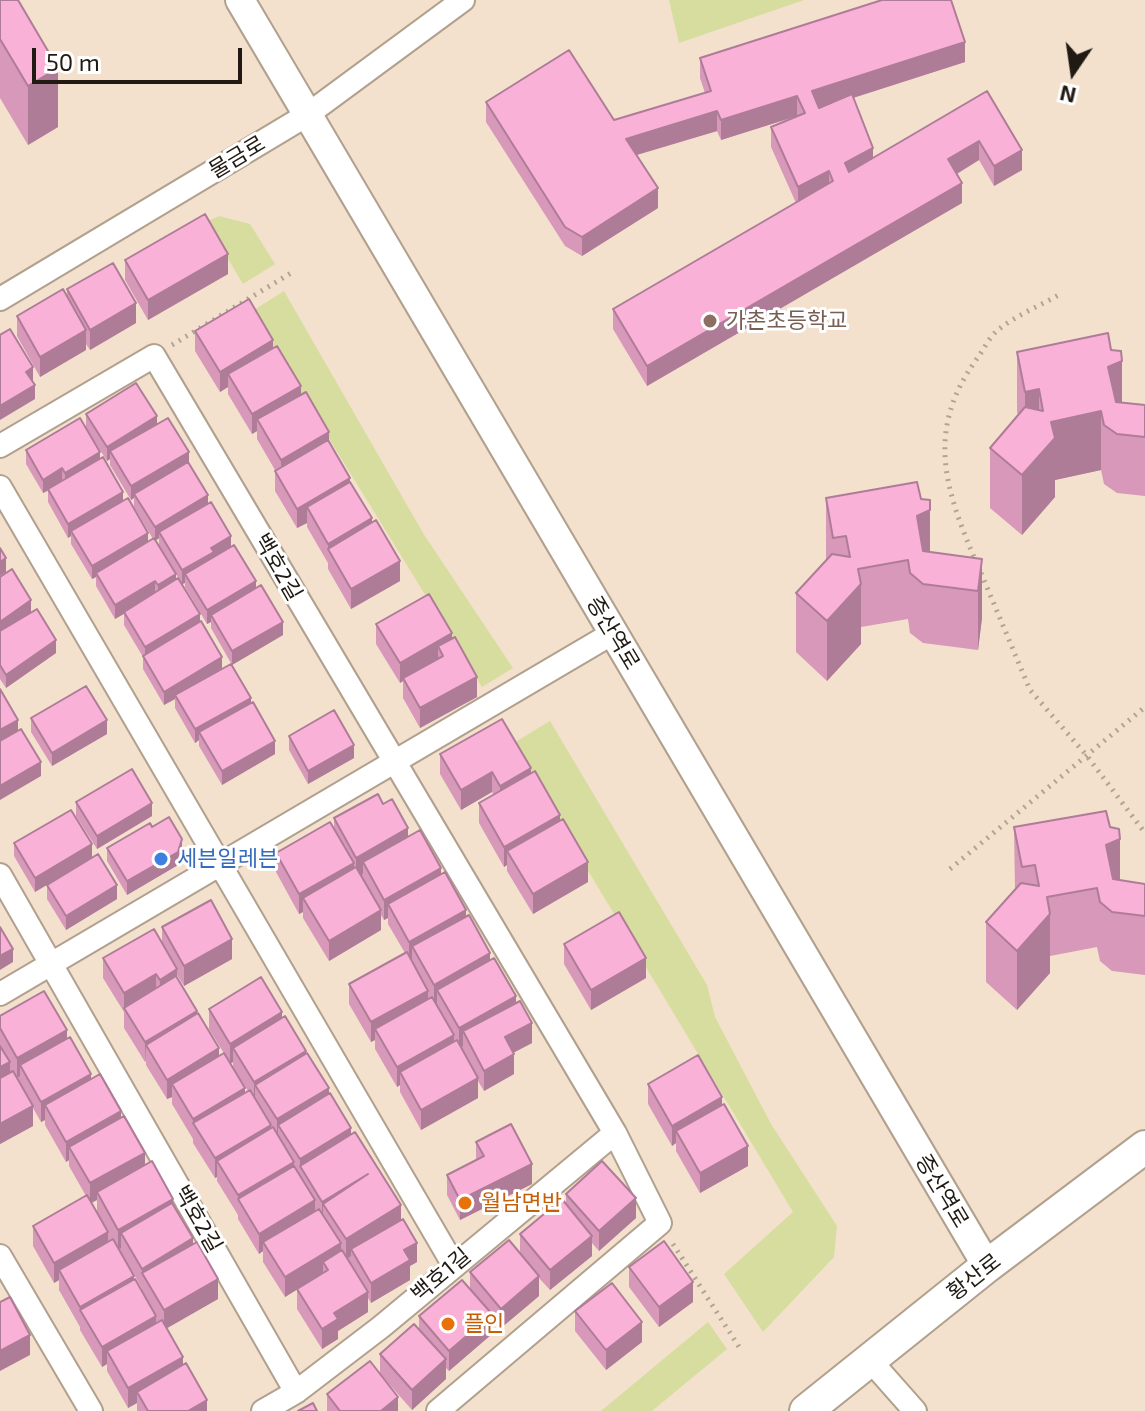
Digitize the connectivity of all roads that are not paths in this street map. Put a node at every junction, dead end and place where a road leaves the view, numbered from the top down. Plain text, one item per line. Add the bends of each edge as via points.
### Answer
1 (240, 0) edge
2 (463, 0) edge
3 (307, 115) junction
4 (0, 299) edge
5 (0, 446) edge
6 (0, 487) edge
7 (613, 633) junction
8 (392, 761) junction
9 (222, 862) junction
10 (0, 875) edge
11 (52, 963) junction
12 (0, 994) edge
13 (615, 1133) junction
14 (1145, 1147) edge
15 (0, 1256) edge
16 (453, 1264) junction
17 (987, 1266) junction
18 (869, 1359) junction
19 (296, 1392) junction
20 (91, 1411) edge
21 (263, 1411) edge
22 (438, 1411) edge
23 (806, 1411) edge
24 (915, 1411) edge

1 - 3 street, 증산역로
2 - 3 street, 물금로
3 - 4 street, 물금로
3 - 7 street, 증산역로
5 - 8 street, 백호2길 via 154,356
6 - 9 street
7 - 8 street
7 - 17 street, 증산역로
8 - 9 street
8 - 13 street
9 - 11 street
9 - 16 street
10 - 11 street, 백호2길
11 - 12 street
11 - 19 street, 백호2길
13 - 16 street, 백호1길
13 - 22 street via 660,1223
14 - 17 main road, 황산로
15 - 20 street
16 - 19 street, 백호1길
17 - 18 main road, 황산로
18 - 23 main road, 황산로
18 - 24 street
19 - 21 street, 백호1길

